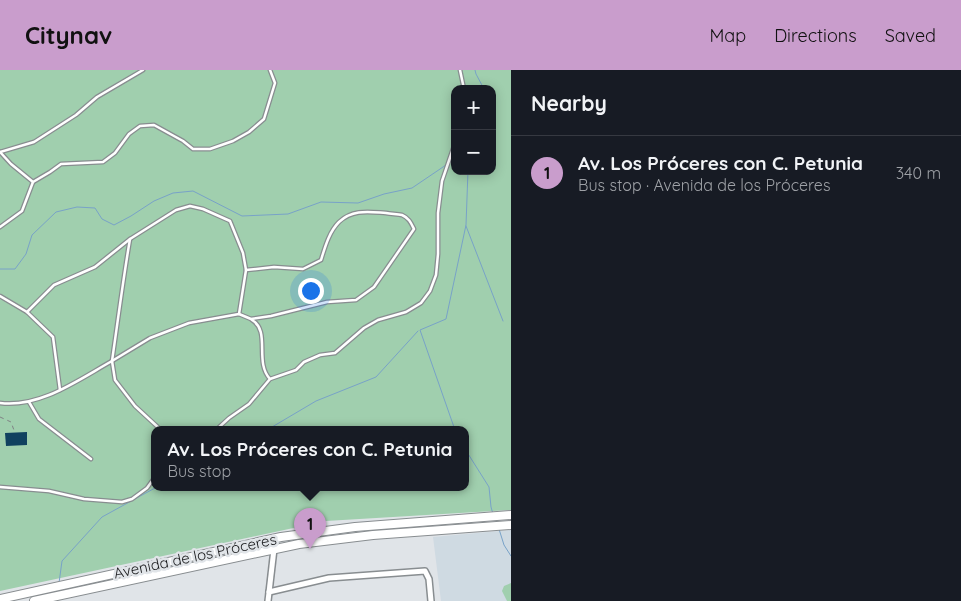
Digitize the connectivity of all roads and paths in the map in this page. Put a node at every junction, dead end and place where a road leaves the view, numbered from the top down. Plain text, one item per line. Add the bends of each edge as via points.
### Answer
1 (143, 70) edge
2 (270, 70) edge
3 (460, 70) edge
4 (463, 85) edge
5 (0, 152) edge
6 (451, 155) edge
7 (33, 182) junction
8 (0, 227) edge
9 (130, 239) junction
10 (246, 270) junction
11 (0, 296) edge
12 (27, 312) junction
13 (238, 314) junction
14 (251, 319) junction
15 (112, 361) junction
16 (270, 379) junction
17 (60, 390) junction
18 (28, 402) junction
19 (0, 403) edge
20 (0, 416) edge
21 (157, 426) edge
22 (220, 426) edge
23 (15, 433) dead end
24 (91, 459) dead end
25 (151, 482) edge
26 (0, 487) edge
27 (511, 515) edge
28 (511, 525) edge
29 (274, 549) junction
30 (269, 592) junction
31 (0, 599) edge
32 (36, 601) edge
33 (268, 601) edge
34 (431, 601) edge

1 - 5 lane via 97,97 34,142
2 - 7 lane via 275,83 264,119 233,142 210,149 193,149 154,125 140,126 129,134 116,153 103,162 60,164
3 - 4 lane
5 - 7 lane
6 - 16 lane via 442,181 438,213 436,275 421,303 364,328 335,353 320,355 304,362 296,370
7 - 8 lane via 22,211
9 - 10 lane via 176,210 190,206 204,208 230,221
9 - 12 lane via 95,267 54,284
9 - 15 lane
10 - 13 lane
10 - 14 lane via 274,266 303,269 321,260 327,239 338,223 348,215 362,211 402,215 414,229 374,287 356,300 327,302
11 - 12 lane
12 - 17 lane via 53,337
13 - 14 lane
13 - 15 lane via 189,324 150,338
14 - 16 lane via 258,323 261,332 263,366
15 - 17 lane
15 - 21 lane via 115,380
16 - 22 lane via 249,404
17 - 18 lane
18 - 19 lane
18 - 24 lane via 39,419
20 - 23 path via 11,422
25 - 26 lane via 132,499 122,502
27 - 31 main road, Avenida de los Próceres via 355,527 281,537
28 - 29 main road, Avenida de los Próceres via 373,535
29 - 30 street
29 - 32 main road, Avenida de los Próceres
30 - 33 street
30 - 34 street via 329,578 418,571 426,572

